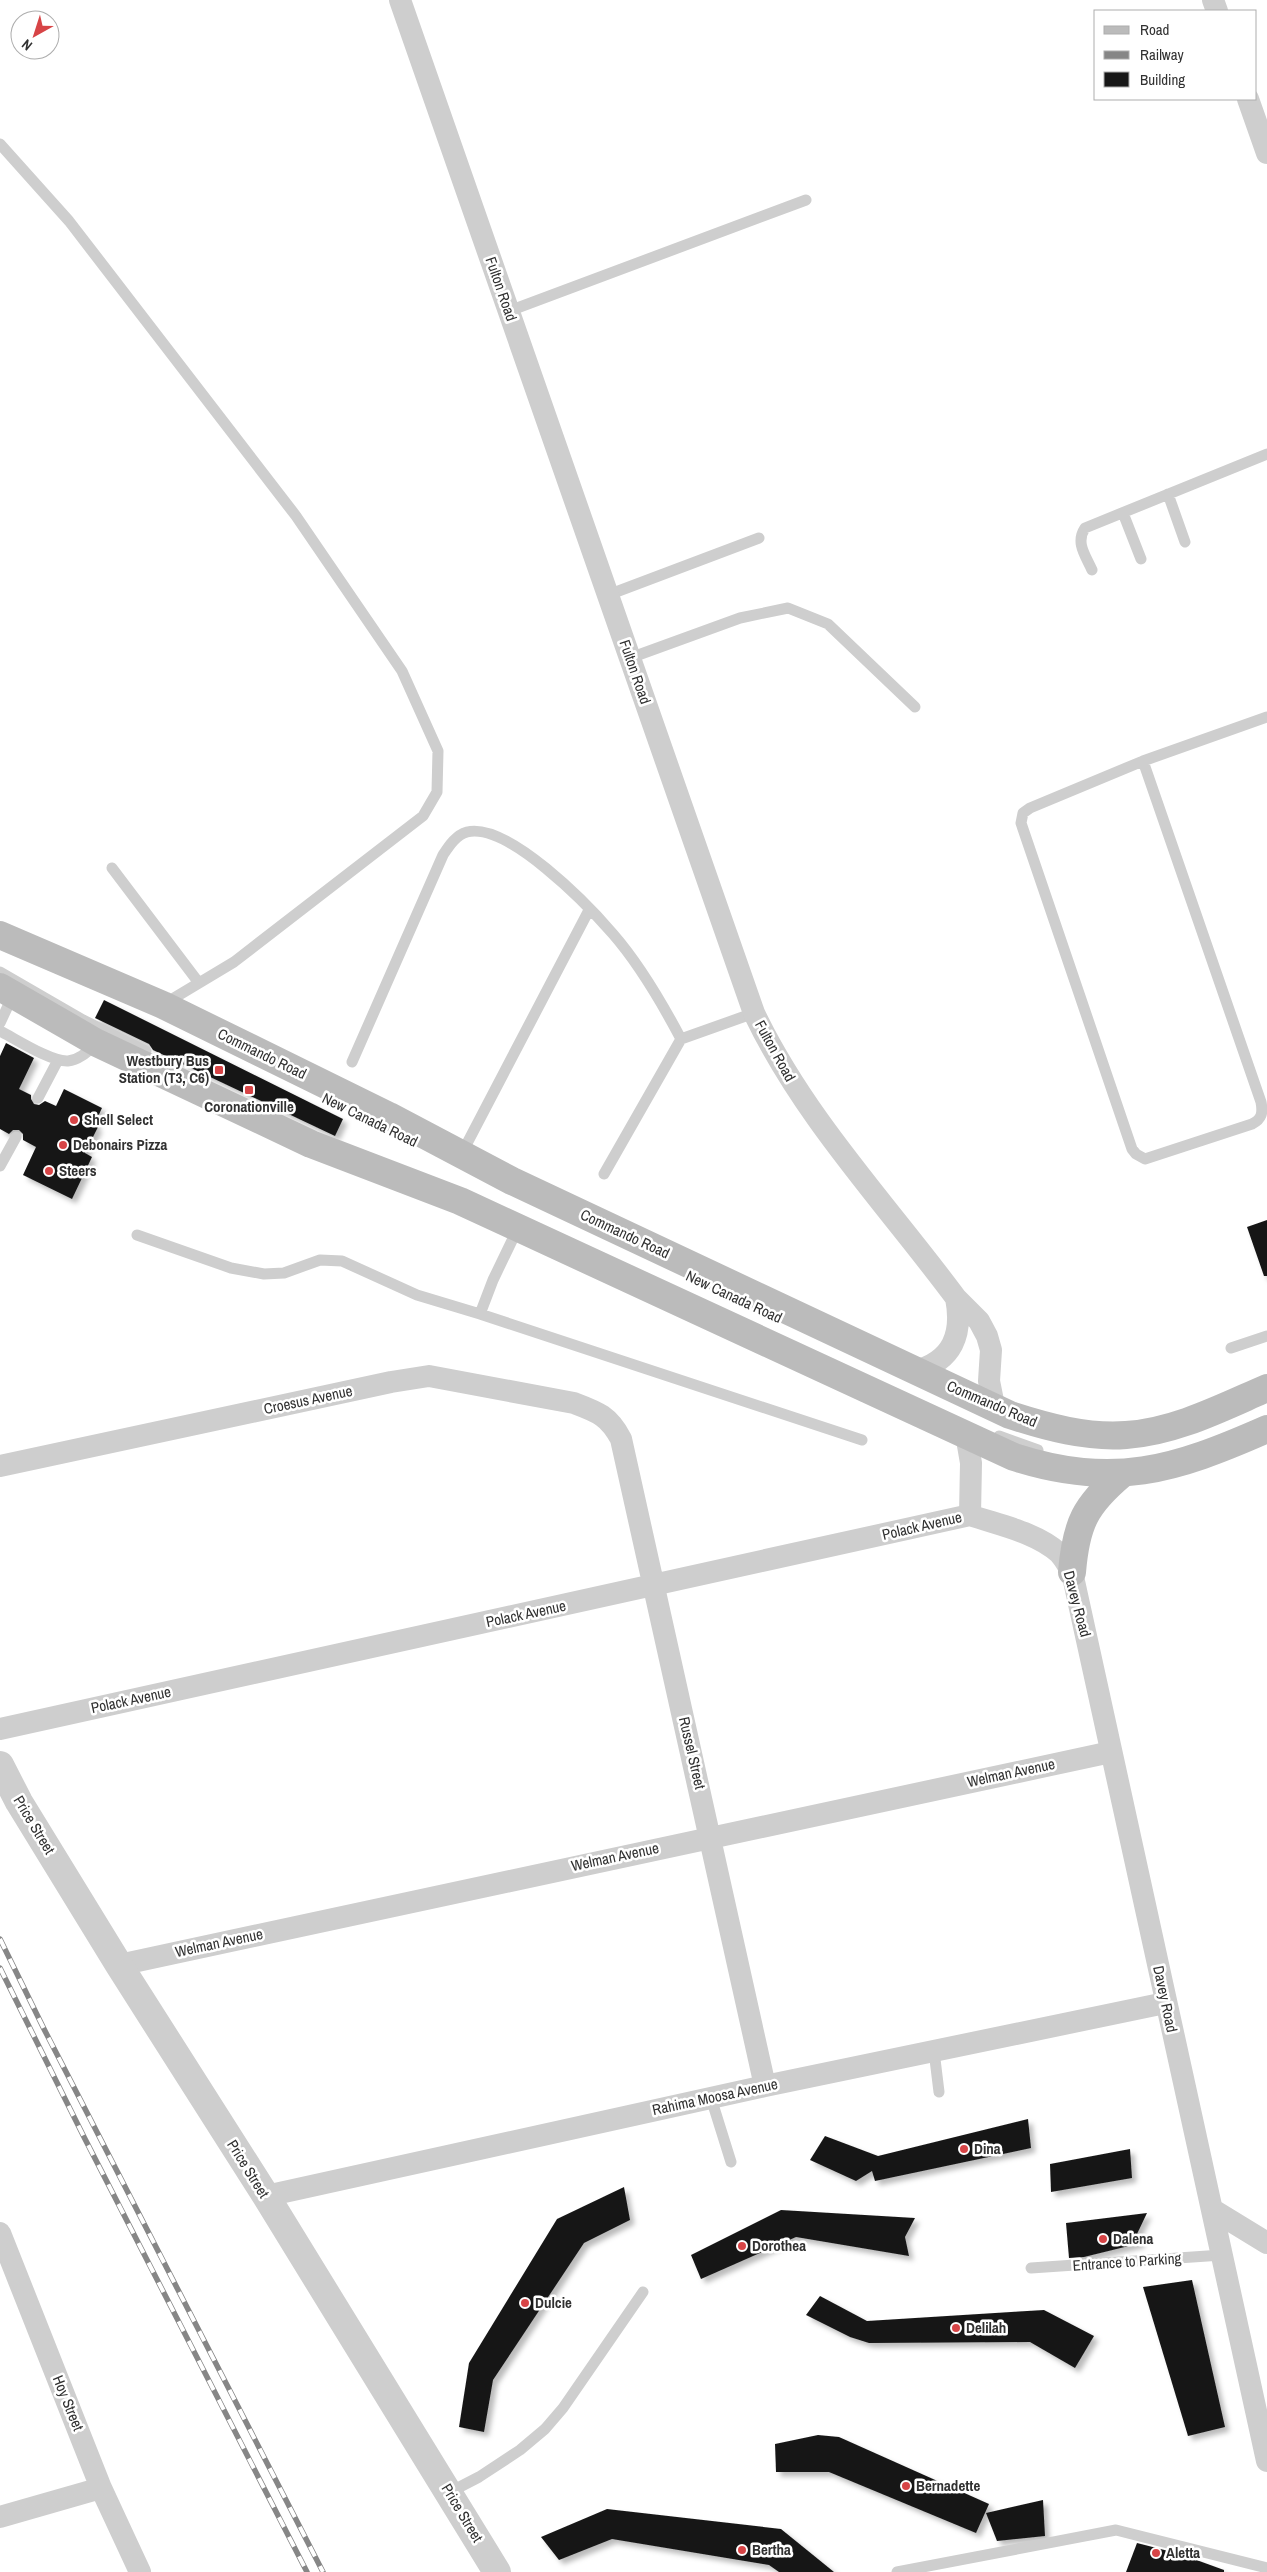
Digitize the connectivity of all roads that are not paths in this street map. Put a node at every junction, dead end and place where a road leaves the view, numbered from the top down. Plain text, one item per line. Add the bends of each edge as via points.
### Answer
1 (400, 0) edge
2 (1248, 100) edge
3 (0, 144) edge
4 (1267, 153) edge
5 (806, 200) dead end
6 (509, 311) junction
7 (1267, 454) edge
8 (1168, 494) junction
9 (1123, 513) junction
10 (759, 538) dead end
11 (1185, 542) dead end
12 (1141, 559) dead end
13 (1092, 570) dead end
14 (608, 595) junction
15 (630, 658) junction
16 (915, 706) dead end
17 (1267, 717) edge
18 (1143, 761) junction
19 (112, 868) dead end
20 (589, 910) junction
21 (0, 935) edge
22 (26, 959) dead end
23 (199, 983) junction
24 (4, 984) edge
25 (111, 996) dead end
26 (162, 1005) junction
27 (754, 1013) junction
28 (0, 1023) edge
29 (0, 1031) edge
30 (681, 1039) junction
31 (97, 1043) junction
32 (159, 1058) dead end
33 (58, 1060) junction
34 (352, 1062) dead end
35 (192, 1074) dead end
36 (292, 1082) dead end
37 (38, 1098) dead end
38 (16, 1137) dead end
39 (462, 1153) junction
40 (0, 1166) edge
41 (604, 1174) dead end
42 (518, 1228) junction
43 (138, 1235) dead end
44 (956, 1298) junction
45 (480, 1314) junction
46 (1267, 1336) edge
47 (1231, 1348) dead end
48 (915, 1372) junction
49 (1267, 1388) edge
50 (1267, 1400) edge
51 (613, 1422) joint
52 (984, 1426) junction
53 (1267, 1429) edge
54 (1199, 1430) dead end
55 (1033, 1435) dead end
56 (1222, 1435) dead end
57 (862, 1440) dead end
58 (1147, 1444) dead end
59 (1080, 1445) dead end
60 (0, 1466) edge
61 (1122, 1474) junction
62 (970, 1515) junction
63 (1049, 1545) joint
64 (1072, 1572) junction
65 (654, 1586) junction
66 (0, 1729) edge
67 (1111, 1752) junction
68 (0, 1765) edge
69 (711, 1836) junction
70 (119, 1965) junction
71 (1165, 2003) junction
72 (934, 2051) junction
73 (765, 2086) junction
74 (939, 2092) dead end
75 (711, 2098) junction
76 (731, 2162) dead end
77 (266, 2196) junction
78 (1213, 2210) junction
79 (1267, 2243) edge
80 (2, 2245) edge
81 (1222, 2255) junction
82 (1031, 2268) dead end
83 (643, 2292) dead end
84 (1267, 2461) edge
85 (101, 2488) junction
86 (450, 2492) junction
87 (0, 2517) edge
88 (1248, 2568) edge
89 (1267, 2568) edge
90 (140, 2572) edge
91 (497, 2572) edge
92 (897, 2572) edge

1 - 6 street, Fulton Road
2 - 4 street
3 - 23 lane via 69,221 296,516 402,671 438,751 437,792 423,816 242,956
5 - 6 lane
6 - 14 street, Fulton Road
7 - 8 lane
8 - 9 lane
8 - 11 lane
9 - 12 lane
9 - 13 lane via 1085,528 1080,536
10 - 14 lane
14 - 15 street, Fulton Road
15 - 16 lane via 740,618 788,608 828,624
15 - 27 street, Fulton Road
17 - 18 lane
18 - 18 lane via 1030,808 1024,813 1021,823 1132,1149 1145,1159 1252,1124 1262,1113 1261,1102
19 - 23 lane
20 - 30 lane via 613,934 651,986
20 - 34 lane via 545,867 511,844 480,831 465,832 443,855
20 - 39 lane
21 - 26 main road, Commando Road
22 - 25 lane
23 - 26 lane
24 - 28 lane
24 - 31 main road, Commando Road
24 - 32 lane
26 - 39 main road, Commando Road
27 - 30 lane
27 - 44 street, Fulton Road via 770,1046 803,1098
29 - 33 lane
30 - 41 lane
31 - 33 lane via 80,1057
31 - 42 main road, Commando Road via 310,1144 460,1201
33 - 37 lane
35 - 52 lane, New Canada Road via 318,1135 441,1181
36 - 55 lane, New Canada Road via 465,1169 977,1412
38 - 40 lane
39 - 48 main road, Commando Road via 512,1180
42 - 45 lane
42 - 52 main road, Commando Road
43 - 45 lane via 231,1268 264,1274 284,1273 320,1260 342,1261 417,1295
44 - 48 street via 959,1327 955,1341 938,1362
44 - 52 street, Fulton Road via 979,1321 987,1336 989,1381
45 - 57 lane
46 - 47 lane
48 - 52 main road, Commando Road
49 - 52 main road, Commando Road via 1191,1420 1126,1435 1045,1426 1010,1415
50 - 54 lane
51 - 60 street, Croesus Avenue via 574,1403 429,1376
51 - 65 street, Russel Street via 621,1439
52 - 56 lane, New Canada Road via 1060,1457 1117,1464 1154,1459
52 - 61 main road, Commando Road via 994,1449 1037,1465 1086,1474
52 - 62 street, Fulton Road via 971,1463
53 - 61 main road, Commando Road via 1208,1454
58 - 59 lane via 1118,1447
61 - 64 main road via 1099,1494 1084,1516 1075,1542
62 - 63 street, Polack Avenue
62 - 65 street, Polack Avenue
63 - 64 street, Davey Road via 1061,1555
64 - 67 street, Davey Road
65 - 66 street, Polack Avenue
65 - 69 street, Russel Street
67 - 69 street, Welman Avenue
67 - 71 street, Davey Road
68 - 70 street, Price Street via 19,1802
69 - 70 street, Welman Avenue
69 - 73 street, Russel Street
70 - 77 street, Price Street
71 - 72 street, Rahima Moosa Avenue
71 - 78 street, Davey Road
72 - 73 street, Rahima Moosa Avenue
72 - 74 lane
73 - 75 street, Rahima Moosa Avenue
75 - 76 lane
75 - 77 street, Rahima Moosa Avenue
77 - 86 street, Price Street
78 - 79 street
78 - 81 street, Davey Road
80 - 85 street, Hoy Street
81 - 82 lane, Entrance to Parking
81 - 84 street, Davey Road
83 - 86 lane via 563,2408 544,2429 520,2450
85 - 87 street
85 - 90 street, Hoy Street
86 - 91 street, Price Street
88 - 89 lane
88 - 92 lane via 1116,2530

